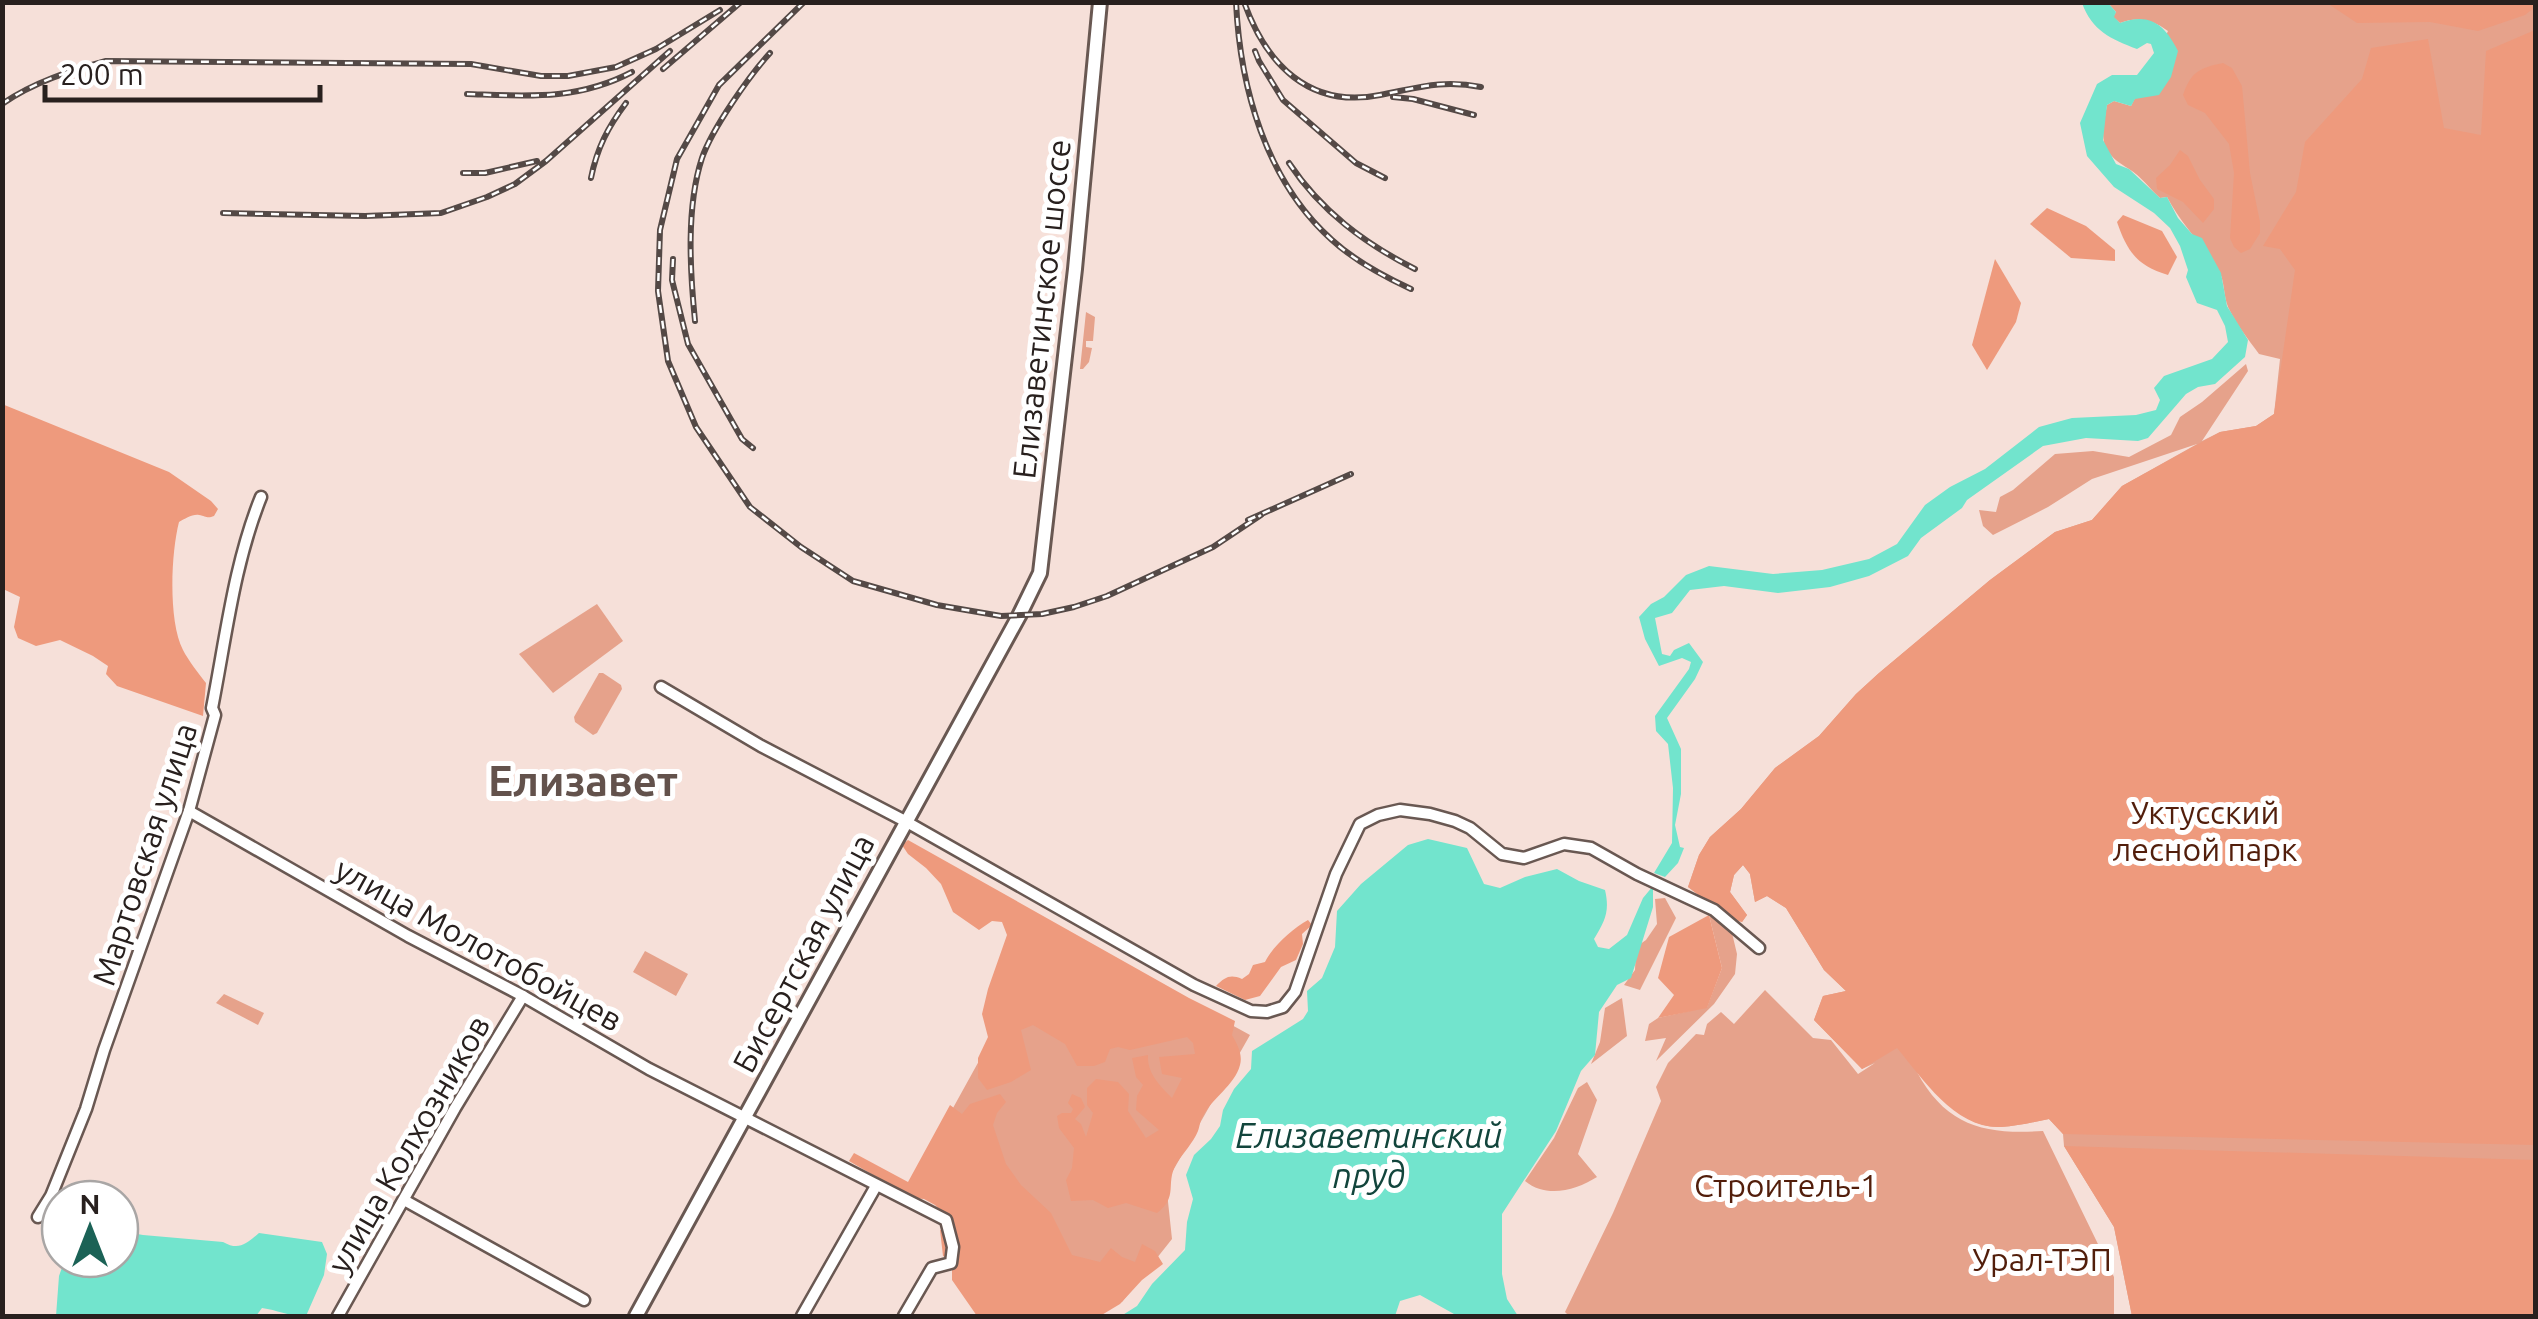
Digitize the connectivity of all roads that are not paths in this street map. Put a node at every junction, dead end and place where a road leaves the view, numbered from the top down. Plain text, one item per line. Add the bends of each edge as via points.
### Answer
1 (1100, 2) edge
2 (262, 497) dead end
3 (1019, 616) joint
4 (661, 687) dead end
5 (189, 811) junction
6 (905, 821) junction
7 (1759, 948) dead end
8 (523, 996) junction
9 (745, 1119) junction
10 (876, 1186) junction
11 (404, 1200) junction
12 (38, 1217) dead end
13 (584, 1300) dead end
14 (338, 1316) edge
15 (636, 1316) edge
16 (802, 1316) edge
17 (904, 1316) edge

1 - 3 main road, Елизаветинское шоссе via 1040,573
2 - 5 street, Мартовская улица via 240,560 212,708 216,715
3 - 6 main road, Бисертская улица
4 - 6 street
5 - 8 street, улица Молотобойцев
5 - 12 street, Мартовская улица via 86,1109
6 - 7 street via 1194,986 1251,1011 1283,1007 1295,992 1360,824 1400,810 1455,821 1502,854 1524,858 1564,844 1591,848 1714,910
6 - 9 main road, Бисертская улица
8 - 9 street, улица Молотобойцев
8 - 11 street, улица Колхозников
9 - 10 street, улица Молотобойцев
9 - 15 main road, Бисертская улица
10 - 16 street
10 - 17 street, улица Молотобойцев via 946,1220 954,1248 951,1263 932,1268
11 - 13 street
11 - 14 street, улица Колхозников

